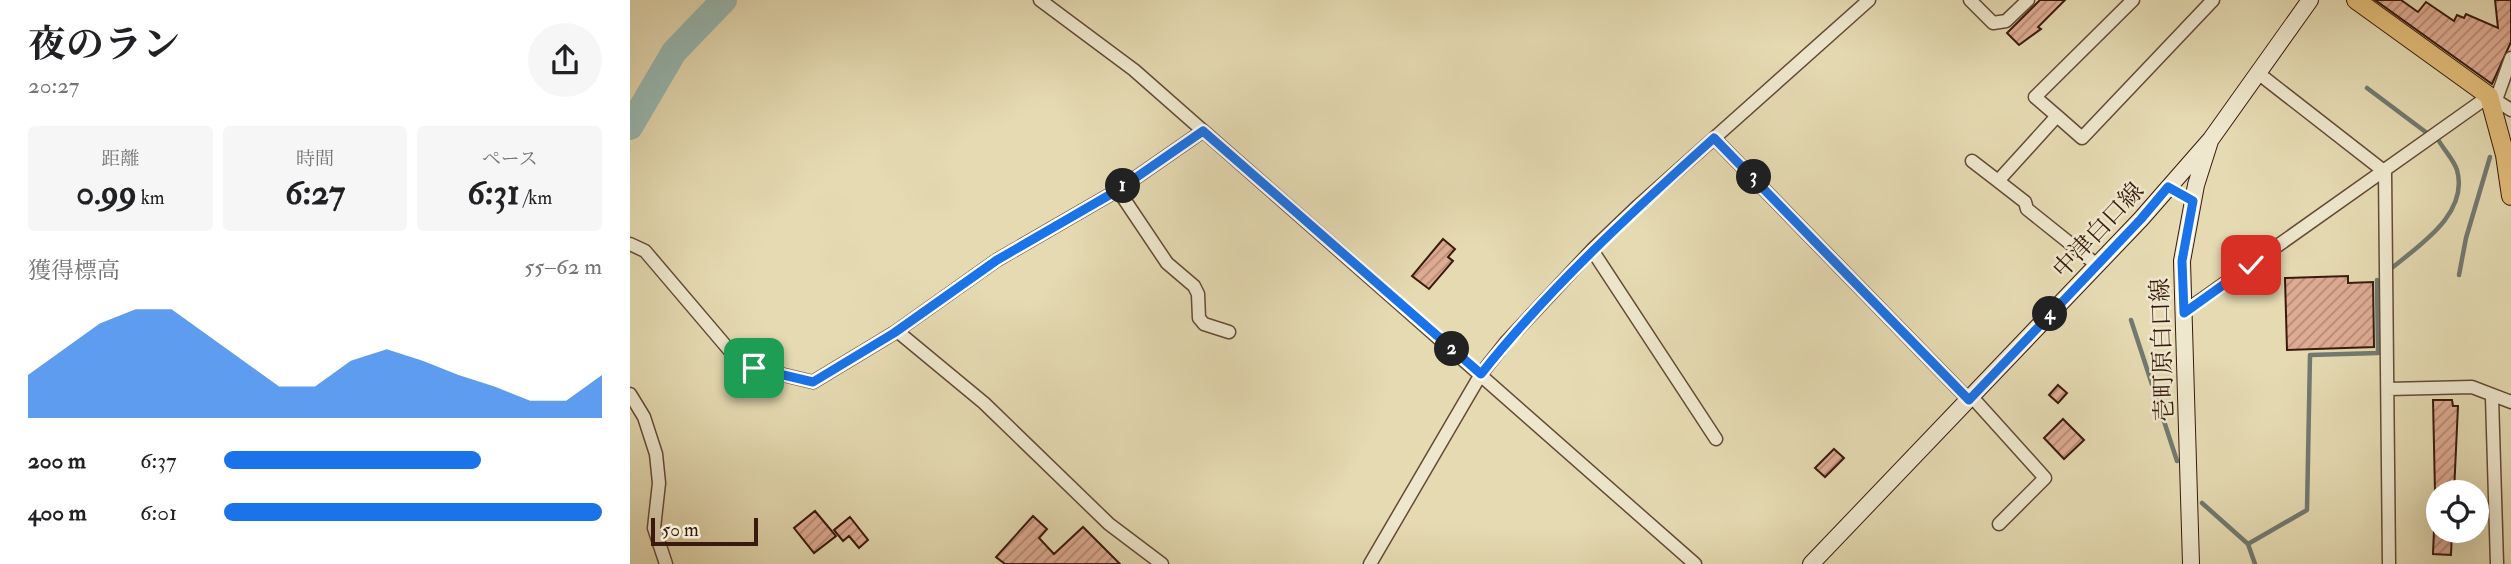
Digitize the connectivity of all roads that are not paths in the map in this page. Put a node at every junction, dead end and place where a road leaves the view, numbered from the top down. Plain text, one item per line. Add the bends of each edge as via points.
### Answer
1 (1040, 0) edge
2 (1869, 0) edge
3 (1970, 0) edge
4 (2028, 0) edge
5 (2133, 0) edge
6 (2213, 0) edge
7 (2310, 0) edge
8 (2356, 0) edge
9 (2511, 58) edge
10 (2258, 73) junction
11 (2492, 98) junction
12 (2511, 110) edge
13 (2057, 116) junction
14 (1203, 131) junction
15 (1714, 138) junction
16 (2211, 139) junction
17 (1972, 161) dead end
18 (2385, 172) junction
19 (1998, 181) junction
20 (2168, 187) junction
21 (1118, 190) junction
22 (2511, 196) edge
23 (2193, 201) junction
24 (630, 244) edge
25 (1592, 250) junction
26 (2097, 265) junction
27 (2184, 313) junction
28 (897, 331) junction
29 (1229, 332) dead end
30 (1481, 374) junction
31 (2388, 389) junction
32 (630, 394) edge
33 (2493, 397) junction
34 (1970, 399) junction
35 (2511, 402) edge
36 (1716, 439) dead end
37 (1999, 524) dead end
38 (666, 564) edge
39 (1162, 564) edge
40 (1370, 564) edge
41 (1695, 564) edge
42 (1811, 564) edge
43 (2192, 564) edge
44 (2389, 564) edge
45 (2497, 564) edge

1 - 14 street via 1134,70
2 - 15 street
3 - 4 street via 1993,23 2006,21
5 - 13 street via 2035,97
6 - 13 street via 2082,138
7 - 10 main road, 中津白口線
8 - 11 main road
9 - 11 street
10 - 16 main road, 中津白口線
10 - 18 street
11 - 12 street
11 - 18 street
11 - 22 main road
13 - 19 street
14 - 21 street
14 - 30 street
15 - 25 street
15 - 34 street
16 - 20 main road, 中津白口線
16 - 23 main road, 壱町原白口線
17 - 19 street
18 - 27 street
18 - 31 street
19 - 26 street
20 - 23 main road
20 - 26 main road, 中津白口線
21 - 28 street via 997,260
21 - 29 street via 1167,262 1194,286 1199,318
23 - 27 main road, 壱町原白口線 via 2182,261
24 - 28 street via 645,251 742,365 813,382
25 - 30 street
25 - 36 street
26 - 34 main road, 中津白口線
27 - 43 main road, 壱町原白口線
28 - 39 street via 984,403 1109,524
30 - 40 street
30 - 41 street
31 - 33 street via 2472,387
31 - 44 street
32 - 38 street via 644,417 656,454 659,483 654,528
33 - 35 street
33 - 45 street
34 - 37 street via 2045,478
34 - 42 main road, 中津白口線

